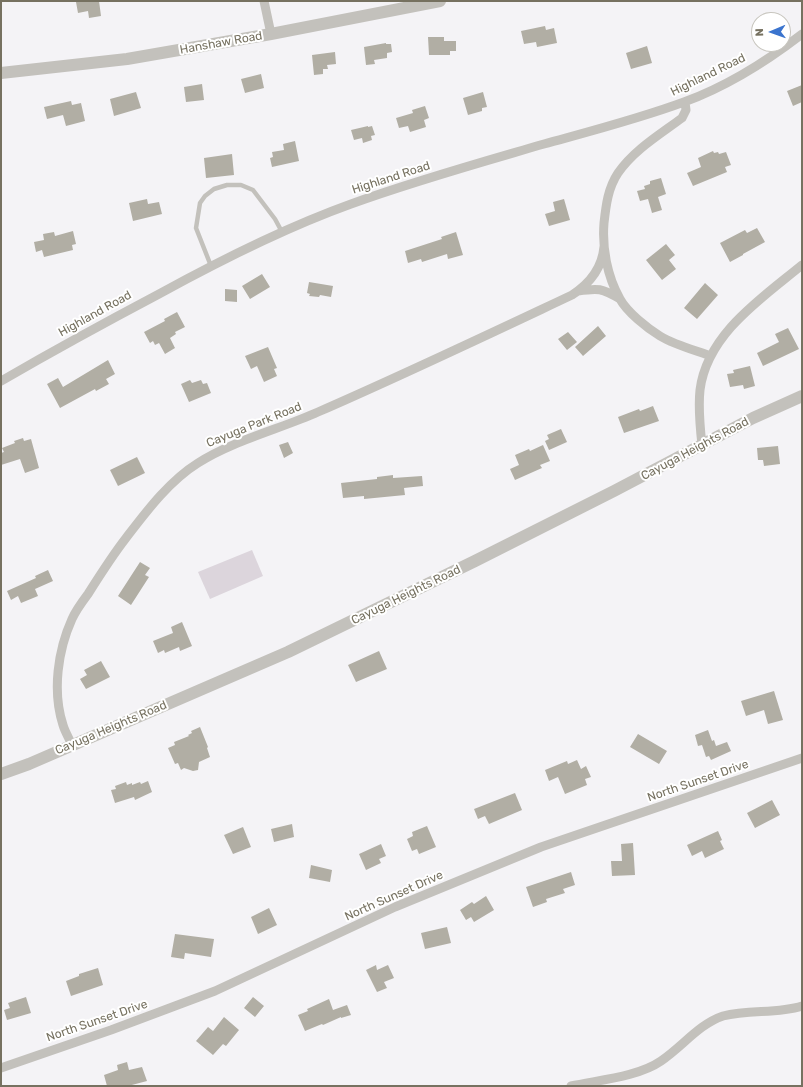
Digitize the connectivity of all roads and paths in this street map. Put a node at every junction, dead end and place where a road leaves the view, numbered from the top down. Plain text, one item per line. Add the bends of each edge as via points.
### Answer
1 (264, 1) edge
2 (440, 1) edge
3 (271, 34) junction
4 (802, 34) edge
5 (1, 73) edge
6 (685, 102) junction
7 (282, 232) junction
8 (604, 247) junction
9 (802, 265) edge
10 (211, 266) junction
11 (578, 291) junction
12 (620, 300) junction
13 (710, 356) junction
14 (1, 381) edge
15 (802, 396) edge
16 (702, 445) junction
17 (72, 745) junction
18 (802, 758) edge
19 (1, 774) edge
20 (802, 1006) edge
21 (1, 1068) edge
22 (571, 1086) edge

1 - 3 street
2 - 3 street, Hanshaw Road
3 - 5 street, Hanshaw Road via 127,59
4 - 6 street, Highland Road via 740,75
6 - 7 street, Highland Road via 448,172 349,205
6 - 8 street via 686,110 682,118 639,150 617,174 606,207
7 - 10 street, Highland Road
7 - 10 lane via 253,190 241,185 227,185 214,189 200,203 196,228
8 - 11 street, Cayuga Park Road via 594,277
8 - 12 street via 609,274
9 - 13 street via 731,327
10 - 14 street, Highland Road
11 - 12 street, Cayuga Park Road via 602,289
11 - 17 street, Cayuga Park Road via 316,413 222,450 195,464 177,480 147,510 72,617 58,671 58,703 62,722
12 - 13 street via 642,323 661,336
13 - 16 street via 700,389 699,422
15 - 16 street, Cayuga Heights Road
16 - 17 street, Cayuga Heights Road via 295,649
17 - 19 street, Cayuga Heights Road
18 - 21 street, North Sunset Drive via 541,847 395,907 215,991
20 - 22 street via 723,1016 710,1022 661,1061 646,1069

